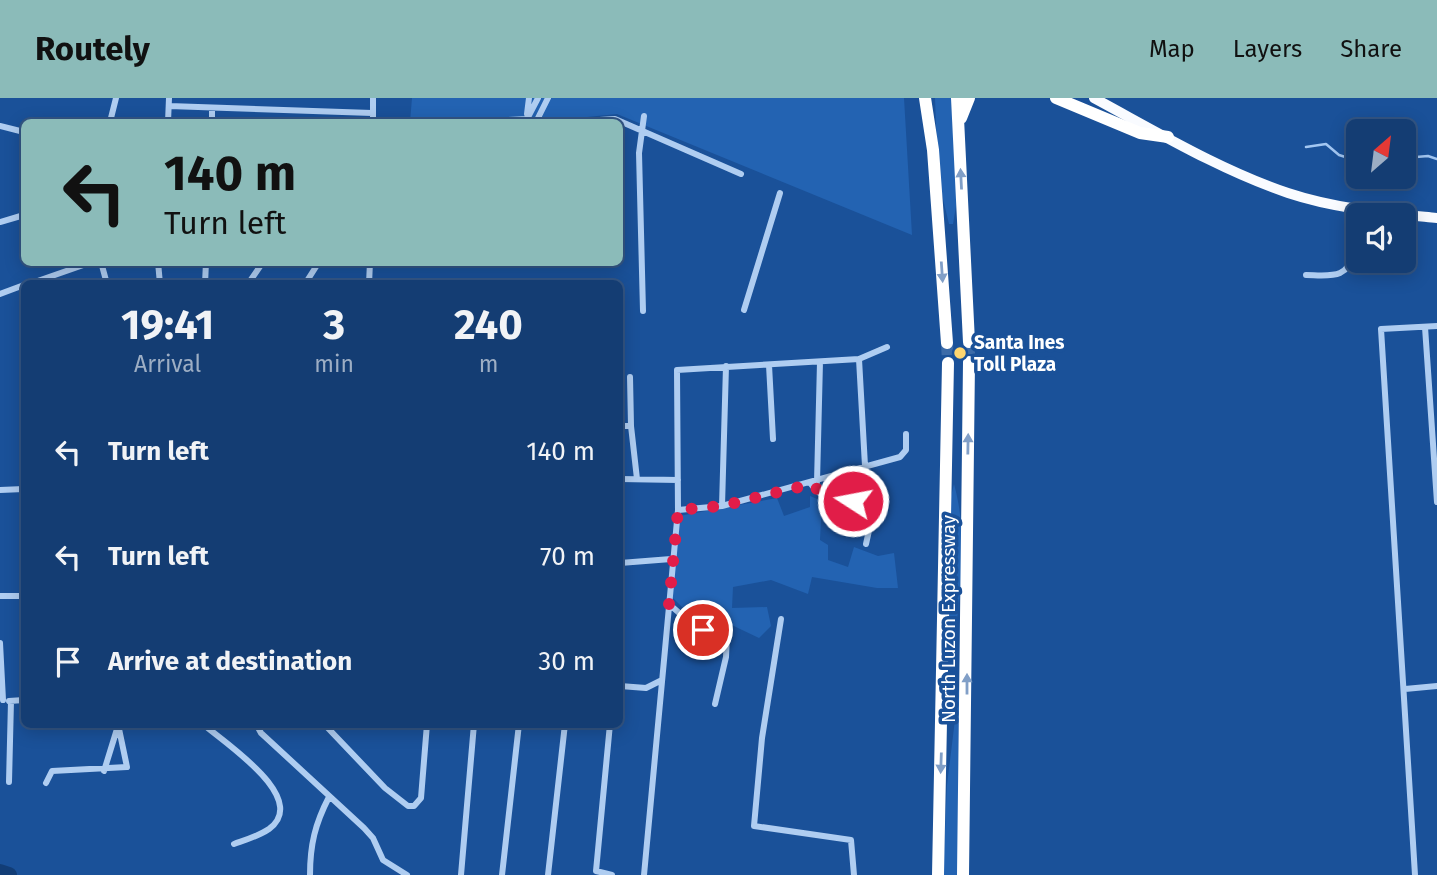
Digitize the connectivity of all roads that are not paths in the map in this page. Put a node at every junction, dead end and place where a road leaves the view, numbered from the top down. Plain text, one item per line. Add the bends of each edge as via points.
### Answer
1 (116, 98) edge
2 (373, 98) edge
3 (529, 98) edge
4 (538, 98) edge
5 (548, 98) edge
6 (925, 98) edge
7 (932, 98) edge
8 (957, 98) edge
9 (969, 98) edge
10 (1056, 98) edge
11 (1094, 98) edge
12 (169, 102) edge
13 (212, 109) junction
14 (644, 116) dead end
15 (111, 119) edge
16 (212, 119) edge
17 (359, 119) edge
18 (374, 119) edge
19 (527, 119) joint
20 (538, 119) edge
21 (623, 122) edge
22 (0, 126) edge
23 (640, 128) junction
24 (959, 129) junction
25 (21, 131) edge
26 (1168, 137) junction
27 (933, 150) junction
28 (741, 174) dead end
29 (780, 193) dead end
30 (1346, 207) edge
31 (21, 216) edge
32 (1416, 216) edge
33 (1437, 218) edge
34 (0, 222) edge
35 (80, 266) edge
36 (1346, 269) edge
37 (52, 275) junction
38 (1306, 275) dead end
39 (38, 280) edge
40 (52, 280) edge
41 (21, 286) edge
42 (0, 294) edge
43 (643, 310) dead end
44 (744, 310) dead end
45 (1437, 326) edge
46 (1425, 327) junction
47 (969, 342) tunnel mouth
48 (947, 343) tunnel mouth
49 (887, 346) dead end
50 (859, 359) junction
51 (820, 362) junction
52 (969, 362) tunnel mouth
53 (947, 363) tunnel mouth
54 (768, 365) junction
55 (726, 366) junction
56 (630, 377) dead end
57 (623, 426) edge
58 (631, 426) junction
59 (906, 435) dead end
60 (773, 439) dead end
61 (865, 466) junction
62 (623, 479) edge
63 (637, 479) junction
64 (678, 480) junction
65 (814, 483) junction
66 (21, 489) edge
67 (0, 491) edge
68 (871, 497) junction
69 (1437, 502) edge
70 (722, 506) junction
71 (678, 510) junction
72 (866, 544) dead end
73 (671, 559) junction
74 (623, 564) edge
75 (0, 596) edge
76 (21, 596) edge
77 (669, 604) junction
78 (781, 619) dead end
79 (0, 643) edge
80 (662, 680) junction
81 (623, 686) edge
82 (1437, 686) edge
83 (646, 688) junction
84 (1405, 689) junction
85 (1, 700) edge
86 (11, 701) junction
87 (21, 701) edge
88 (659, 702) junction
89 (715, 704) dead end
90 (117, 728) edge
91 (118, 728) edge
92 (208, 728) edge
93 (258, 728) edge
94 (328, 728) edge
95 (427, 728) edge
96 (474, 728) edge
97 (519, 728) edge
98 (565, 728) edge
99 (610, 728) edge
100 (104, 771) junction
101 (9, 782) dead end
102 (46, 783) dead end
103 (329, 797) junction
104 (234, 844) dead end
105 (596, 873) edge
106 (310, 875) edge
107 (407, 875) edge
108 (461, 875) edge
109 (502, 875) edge
110 (548, 875) edge
111 (612, 875) edge
112 (644, 875) edge
113 (854, 875) edge
114 (938, 875) edge
115 (963, 875) edge
116 (1415, 875) edge

1 - 15 street
2 - 18 street
3 - 19 street
4 - 19 street
5 - 20 street
6 - 27 highway
7 - 27 highway
8 - 24 highway
9 - 24 highway
10 - 26 highway via 1140,133
11 - 26 main road
12 - 13 street
13 - 16 street
13 - 17 street
14 - 23 street
21 - 23 street
22 - 25 street
23 - 28 street
23 - 43 street
47 -> 24 highway
26 - 30 main road via 1290,194
27 -> 48 highway
29 - 44 street
31 - 34 street
32 - 33 main road
35 - 37 street
36 - 38 street via 1339,274
37 - 39 street
37 - 40 street
41 - 42 street
45 - 46 street
46 - 69 street
46 - 84 street via 1381,329
49 - 50 street
50 - 51 street
50 - 61 street
51 - 54 street
51 - 65 street
115 -> 52 highway, North Luzon Expressway
53 -> 114 highway, North Luzon Expressway
54 - 55 street
54 - 60 street
55 - 64 street via 677,370
55 - 70 street
56 - 58 street
57 - 58 street
58 - 63 street
59 - 61 street via 903,455
61 - 65 street
61 - 68 street
62 - 63 street
63 - 64 street
64 - 71 street
65 - 68 street via 830,500
65 - 70 street
66 - 67 street
68 - 72 street
70 - 71 street
71 - 73 street
73 - 74 street
73 - 77 street
75 - 76 street
77 - 80 street
77 - 89 street via 694,626 727,634
78 - 113 street via 754,826 851,840
79 - 85 street
80 - 83 street
80 - 88 street
81 - 83 street
82 - 84 street
83 - 88 street
84 - 116 street
85 - 86 street
86 - 87 street
86 - 101 street
88 - 112 street
90 - 100 street
91 - 100 street via 127,767
92 - 104 street via 247,758 279,798 276,822
93 - 103 street
94 - 95 street via 408,806 421,799
96 - 108 street
97 - 109 street
98 - 110 street
99 - 105 street
100 - 102 street via 52,771
103 - 106 street via 310,846
103 - 107 street via 373,838 383,860
105 - 111 street

